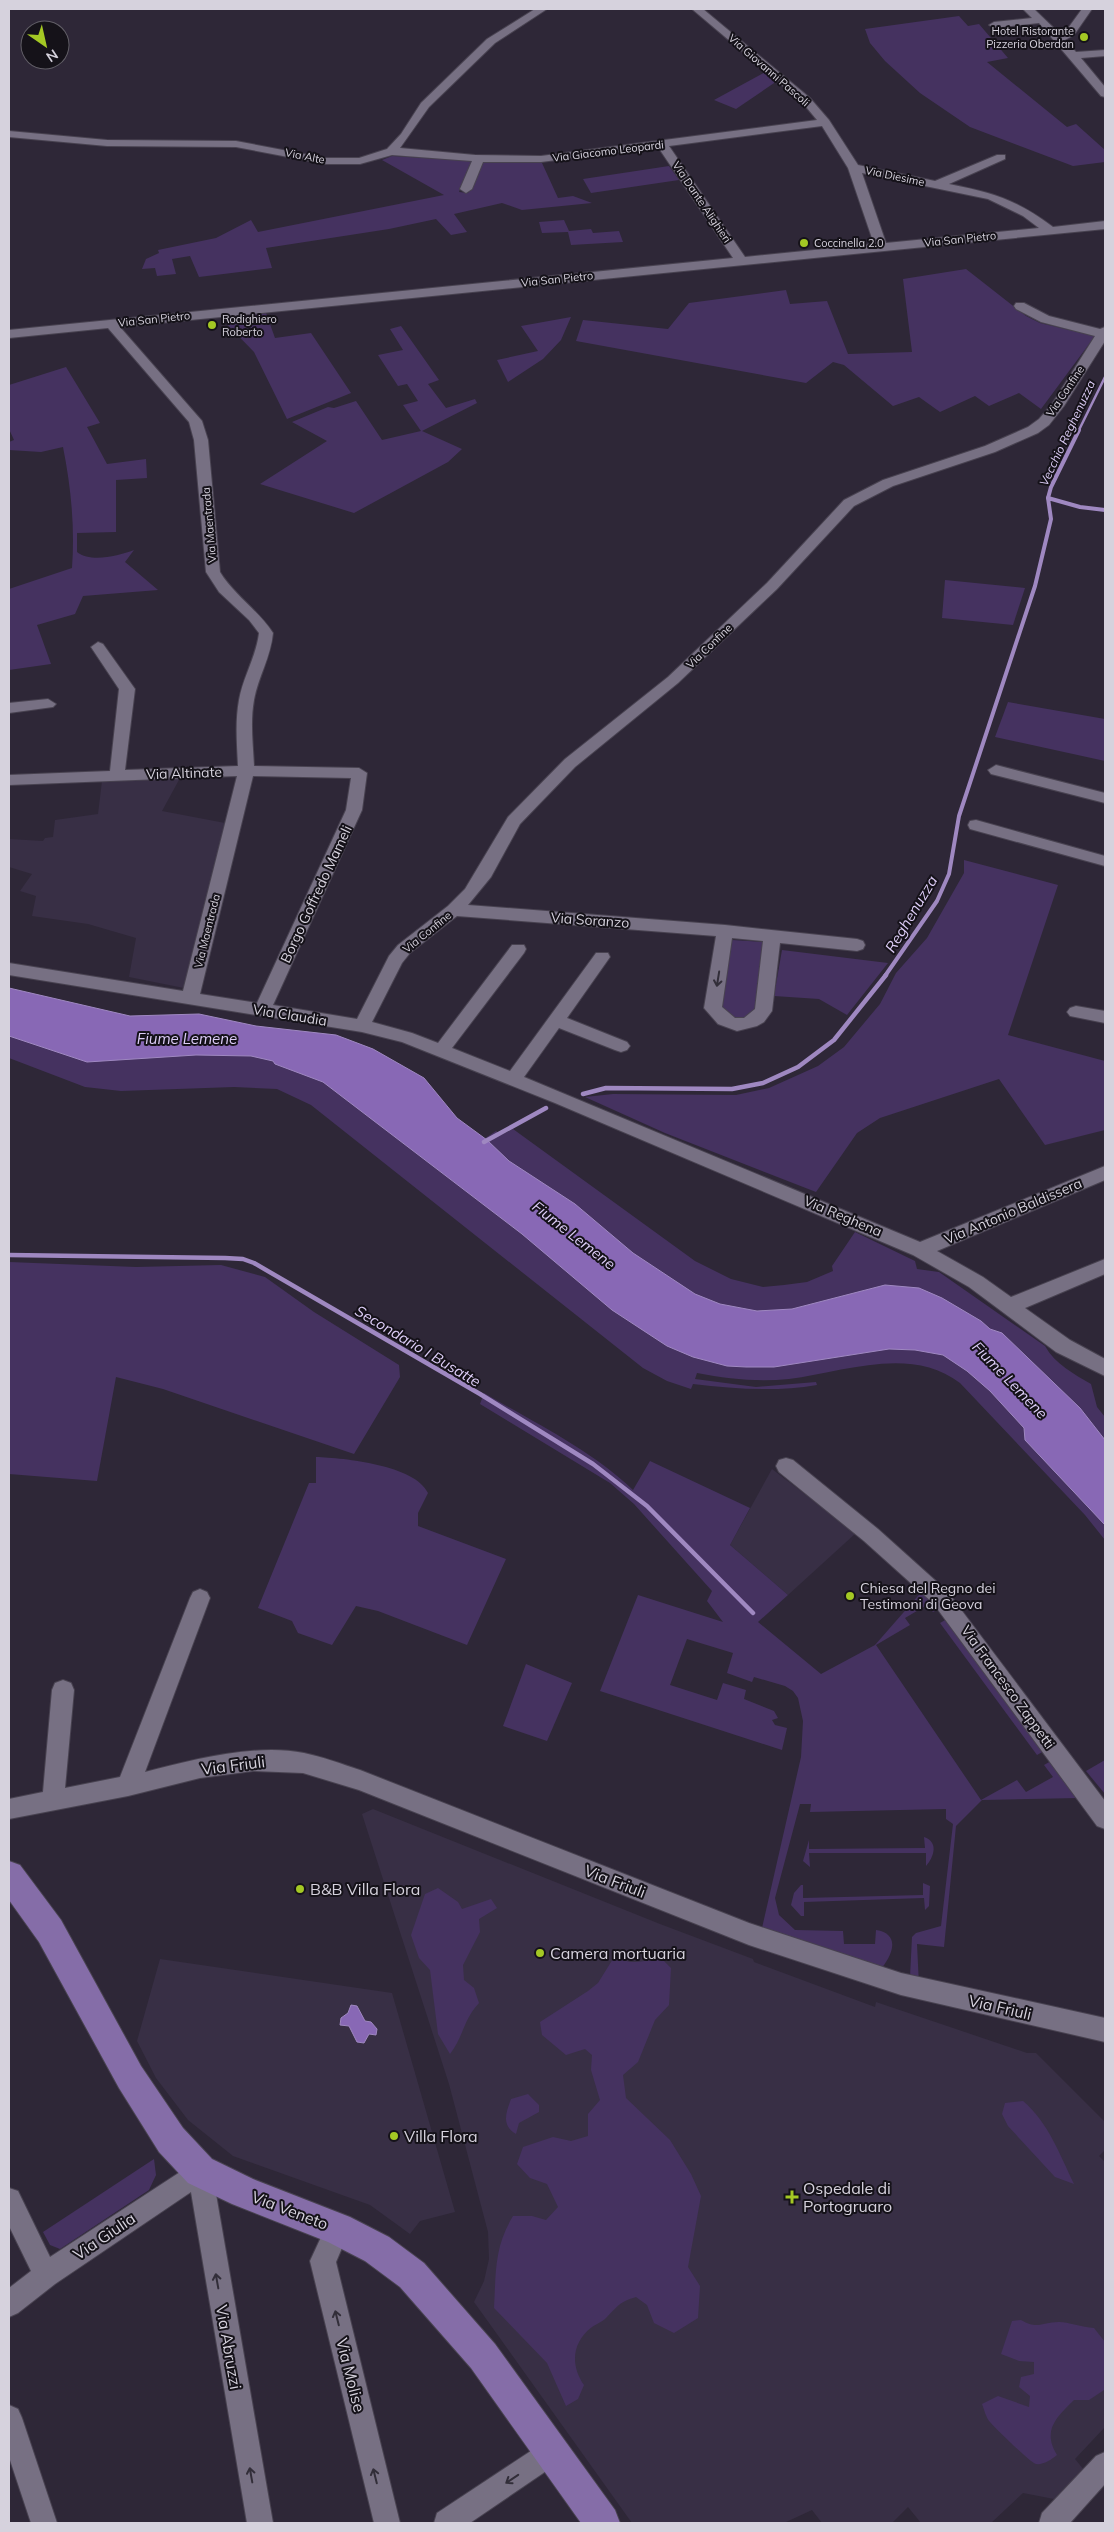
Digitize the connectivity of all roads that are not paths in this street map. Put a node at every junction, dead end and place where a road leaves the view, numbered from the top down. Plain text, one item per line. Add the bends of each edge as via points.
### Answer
1 (542, 9) edge
2 (697, 9) edge
3 (1028, 9) edge
4 (1088, 9) edge
5 (1041, 20) junction
6 (994, 25) dead end
7 (1058, 39) junction
8 (1105, 53) edge
9 (1071, 56) junction
10 (1105, 94) edge
11 (825, 122) junction
12 (9, 134) edge
13 (662, 144) junction
14 (390, 151) junction
15 (1001, 157) dead end
16 (479, 158) junction
17 (854, 168) junction
18 (936, 185) junction
19 (466, 189) dead end
20 (1105, 225) edge
21 (1050, 230) junction
22 (881, 247) junction
23 (741, 261) junction
24 (1020, 306) dead end
25 (110, 323) junction
26 (1104, 332) edge
27 (9, 334) edge
28 (98, 647) dead end
29 (48, 704) dead end
30 (9, 708) edge
31 (996, 770) dead end
32 (246, 771) junction
33 (359, 773) joint
34 (117, 776) junction
35 (9, 780) edge
36 (1105, 798) edge
37 (976, 825) dead end
38 (1105, 861) edge
39 (454, 910) junction
40 (724, 931) junction
41 (772, 936) junction
42 (857, 945) dead end
43 (518, 949) dead end
44 (602, 957) dead end
45 (9, 969) edge
46 (190, 999) junction
47 (262, 1011) junction
48 (1076, 1012) dead end
49 (1105, 1017) edge
50 (556, 1020) junction
51 (362, 1026) junction
52 (621, 1046) dead end
53 (441, 1051) junction
54 (513, 1079) junction
55 (562, 1098) joint
56 (1105, 1173) edge
57 (920, 1250) junction
58 (1105, 1266) edge
59 (1009, 1306) junction
60 (1105, 1368) edge
61 (786, 1466) dead end
62 (200, 1598) dead end
63 (63, 1690) dead end
64 (128, 1786) junction
65 (53, 1801) junction
66 (9, 1809) edge
67 (1105, 1819) edge
68 (9, 1875) edge
69 (1105, 2030) edge
70 (200, 2171) junction
71 (9, 2200) edge
72 (338, 2229) junction
73 (46, 2275) junction
74 (9, 2304) edge
75 (9, 2418) edge
76 (552, 2452) junction
77 (1105, 2465) edge
78 (44, 2523) edge
79 (260, 2523) edge
80 (387, 2523) edge
81 (447, 2523) edge
82 (602, 2523) edge
83 (1052, 2523) edge

1 - 14 street, Via Alte via 492,41 424,105 405,136
2 - 11 street, Via Giovanni Pascoli via 782,78
3 - 5 street
4 - 7 street via 1070,33
5 - 6 street
5 - 7 street
7 - 9 street
8 - 9 street
9 - 10 street
11 - 13 street, Via Giacomo Leopardi
11 - 17 street, Via Giovanni Pascoli
12 - 14 street, Via Alte via 107,143 236,144 343,162 360,161
13 - 16 street, Via Giacomo Leopardi via 541,159
13 - 23 street, Via Dante Alighieri
14 - 16 street, Via Giacomo Leopardi
15 - 18 street, Via Diesime
16 - 19 street
17 - 18 street, Via Diesime
17 - 22 street, Via Giovanni Pascoli
18 - 21 street, Via Diesime via 992,196 1009,203
20 - 21 street, Via San Pietro
21 - 22 street, Via San Pietro
22 - 23 street, Via San Pietro
23 - 25 street, Via San Pietro
24 - 26 street via 1045,319
25 - 27 street, Via San Pietro
25 - 32 street, Via Maentrada via 194,421 201,440 213,572 223,588 262,625 266,633 264,650 247,698 244,720
26 - 39 street, Via Confine via 1056,406 1033,430 990,450 888,483 849,503 772,586 673,680 570,763 514,822 485,873
28 - 34 street via 127,688
29 - 30 street
31 - 36 street
32 - 33 street, Via Altinate
32 - 34 street, Via Altinate
32 - 46 street, Via Maentrada
33 - 47 street, Borgo Goffredo Mameli via 354,810
34 - 35 street, Via Altinate
37 - 38 street
39 - 40 street, Via Soranzo
39 - 51 street, Via Confine via 404,949
40 - 41 street, Via Soranzo
40 -> 41 street via 713,1008 726,1023 736,1025 751,1024 763,1011
41 - 42 street, Via Soranzo
43 - 53 street
44 - 50 street
45 - 46 street, Via Claudia
46 - 47 street, Via Claudia
47 - 51 street, Via Claudia
48 - 49 street
50 - 52 street
50 - 54 street
51 - 53 street, Via Claudia via 391,1032
53 - 54 street, Via Claudia
54 - 55 street, Via Claudia
55 - 57 street, Via Reghena
56 - 57 street, Via Antonio Baldissera
57 - 59 street, Via Reghena via 948,1264
58 - 59 street
59 - 60 street, Via Reghena via 1063,1346
61 - 67 street, Via Francesco Zappetti via 871,1535 940,1597
62 - 64 street
63 - 65 street
64 - 65 street, Via Friuli
64 - 69 street, Via Friuli via 228,1763 272,1760 316,1766 360,1780 749,1934 901,1984
65 - 66 street, Via Friuli
68 - 70 main road, Via Veneto via 50,1931 130,2078 161,2126
70 - 72 main road, Via Veneto
70 - 73 street, Via Giulia
79 -> 70 street, Via Abruzzi
71 - 73 street
72 - 76 main road, Via Veneto via 377,2248 412,2275 483,2356
80 -> 72 street, Via Molise via 323,2261
73 - 74 street, Via Giulia
75 - 78 street
76 -> 81 street
76 - 82 main road, Via Veneto
77 - 83 street

